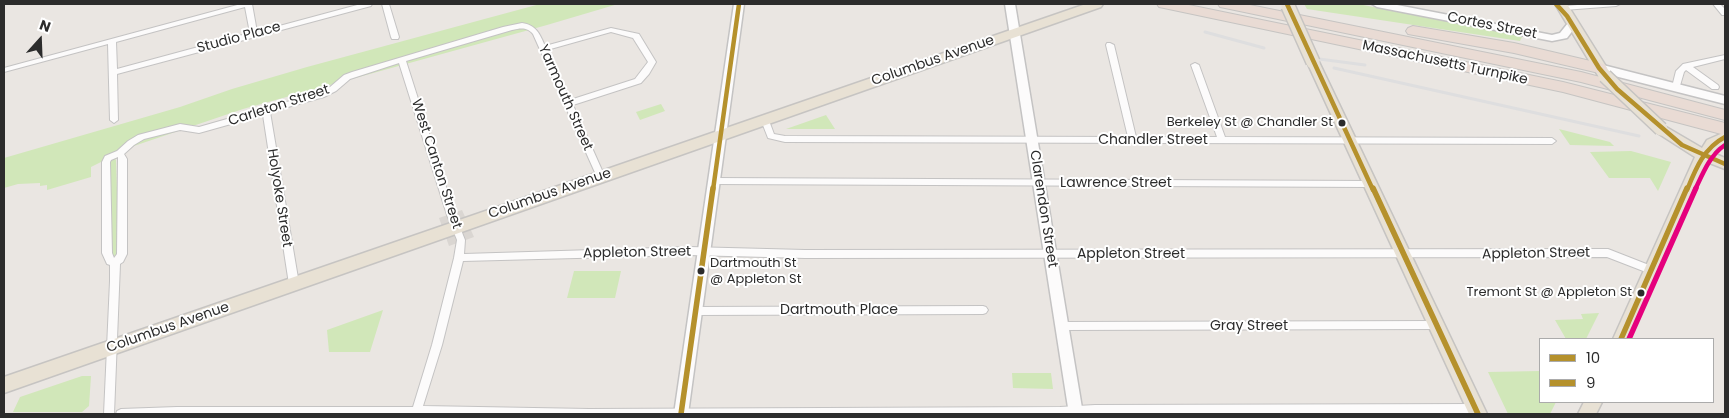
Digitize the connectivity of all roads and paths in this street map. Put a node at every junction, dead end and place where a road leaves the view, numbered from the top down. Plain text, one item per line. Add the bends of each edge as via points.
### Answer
1 (248, 4) edge
2 (368, 4) edge
3 (385, 4) edge
4 (739, 4) edge
5 (1010, 4) edge
6 (1164, 4) edge
7 (1227, 4) edge
8 (1378, 4) edge
9 (1616, 4) edge
10 (1716, 4) edge
11 (1094, 5) edge
12 (1287, 5) edge
13 (1564, 11) edge
14 (1725, 13) edge
15 (525, 26) joint
16 (1014, 32) junction
17 (254, 34) junction
18 (395, 37) dead end
19 (112, 41) junction
20 (1110, 44) dead end
21 (543, 49) junction
22 (1725, 57) edge
23 (402, 60) junction
24 (1195, 66) dead end
25 (1686, 66) junction
26 (4, 70) edge
27 (1602, 72) junction
28 (112, 73) junction
29 (1676, 87) junction
30 (1715, 87) dead end
31 (1725, 100) edge
32 (568, 104) junction
33 (266, 111) junction
34 (1725, 115) edge
35 (114, 120) dead end
36 (765, 120) junction
37 (1725, 129) edge
38 (720, 135) junction
39 (1031, 140) junction
40 (1133, 140) junction
41 (1222, 140) junction
42 (1349, 140) junction
43 (1552, 141) dead end
44 (1719, 141) edge
45 (120, 153) junction
46 (1703, 156) junction
47 (1725, 164) edge
48 (601, 176) junction
49 (713, 181) junction
50 (1038, 182) junction
51 (1370, 184) junction
52 (455, 228) junction
53 (704, 252) junction
54 (1050, 254) junction
55 (1402, 254) junction
56 (459, 258) junction
57 (115, 262) junction
58 (1651, 270) junction
59 (294, 284) junction
60 (983, 310) dead end
61 (695, 311) junction
62 (1436, 325) junction
63 (1062, 326) junction
64 (1621, 338) edge
65 (113, 347) junction
66 (4, 386) edge
67 (1477, 412) edge
68 (248, 413) edge
69 (416, 413) edge
70 (1076, 413) edge
71 (109, 414) edge
72 (121, 414) edge
73 (681, 414) edge

1 - 17 street
1 - 19 street
2 - 17 street, Studio Place
3 - 18 street
4 - 38 main road
5 - 16 main road, Clarendon Street
6 - 37 highway, Massachusetts Turnpike via 1563,87
7 - 27 highway via 1287,10 1466,40
7 - 34 highway, Massachusetts Turnpike via 1581,77
8 - 13 main road, Cortes Street via 1552,38 1563,36
9 - 13 street
10 - 14 street
11 - 16 main road, Columbus Avenue
12 - 42 main road, bridge
13 - 27 main road
15 - 21 street, Yarmouth Street via 534,30
15 - 23 street, Carleton Street
16 - 36 main road, Columbus Avenue
16 - 39 main road, Clarendon Street
17 - 28 street, Studio Place
19 - 26 street
19 - 28 street
20 - 40 street
21 - 32 street, Yarmouth Street
21 - 32 street via 611,30 636,36 652,62 638,81
22 - 25 street
23 - 33 street, Carleton Street via 351,75 326,93
23 - 52 street, West Canton Street
24 - 41 street
25 - 29 street via 1680,71
25 - 30 street
27 - 29 main road
27 - 46 main road, bridge via 1617,90 1662,129
28 - 35 street
29 - 31 main road
32 - 48 street, Yarmouth Street
33 - 45 street, Carleton Street via 199,130 180,126 141,137
33 - 59 street, Holyoke Street
36 - 38 main road, Columbus Avenue
36 - 39 street, Chandler Street via 771,136 785,139
38 - 48 main road, Columbus Avenue
38 - 49 main road
39 - 40 street, Chandler Street
39 - 50 main road, Clarendon Street
40 - 41 street, Chandler Street
41 - 42 street, Chandler Street
42 - 43 street, Chandler Street
42 - 51 main road
44 - 46 main road
45 - 57 street via 123,159 122,254
45 - 57 street, Carleton Street via 106,162 107,253 110,262
46 - 47 main road
46 - 58 main road
48 - 52 main road, Columbus Avenue
49 - 50 street, Lawrence Street
49 - 53 main road
50 - 51 street, Lawrence Street
50 - 54 main road, Clarendon Street
51 - 55 main road
52 - 56 street, West Canton Street via 461,240
52 - 59 main road, Columbus Avenue
53 - 54 street, Appleton Street
53 - 56 street, Appleton Street
53 - 61 main road
54 - 55 street, Appleton Street
54 - 63 main road, Clarendon Street
55 - 58 street, Appleton Street via 1608,253
55 - 62 main road
56 - 69 street, West Canton Street
57 - 65 street
58 - 64 main road
59 - 65 main road, Columbus Avenue
60 - 61 street, Dartmouth Place
61 - 73 main road
62 - 63 street, Gray Street
62 - 67 main road
63 - 70 main road, Clarendon Street
65 - 66 main road, Columbus Avenue
65 - 71 street
67 - 70 street via 1306,409
68 - 69 street
68 - 72 street
69 - 73 street
70 - 73 street

